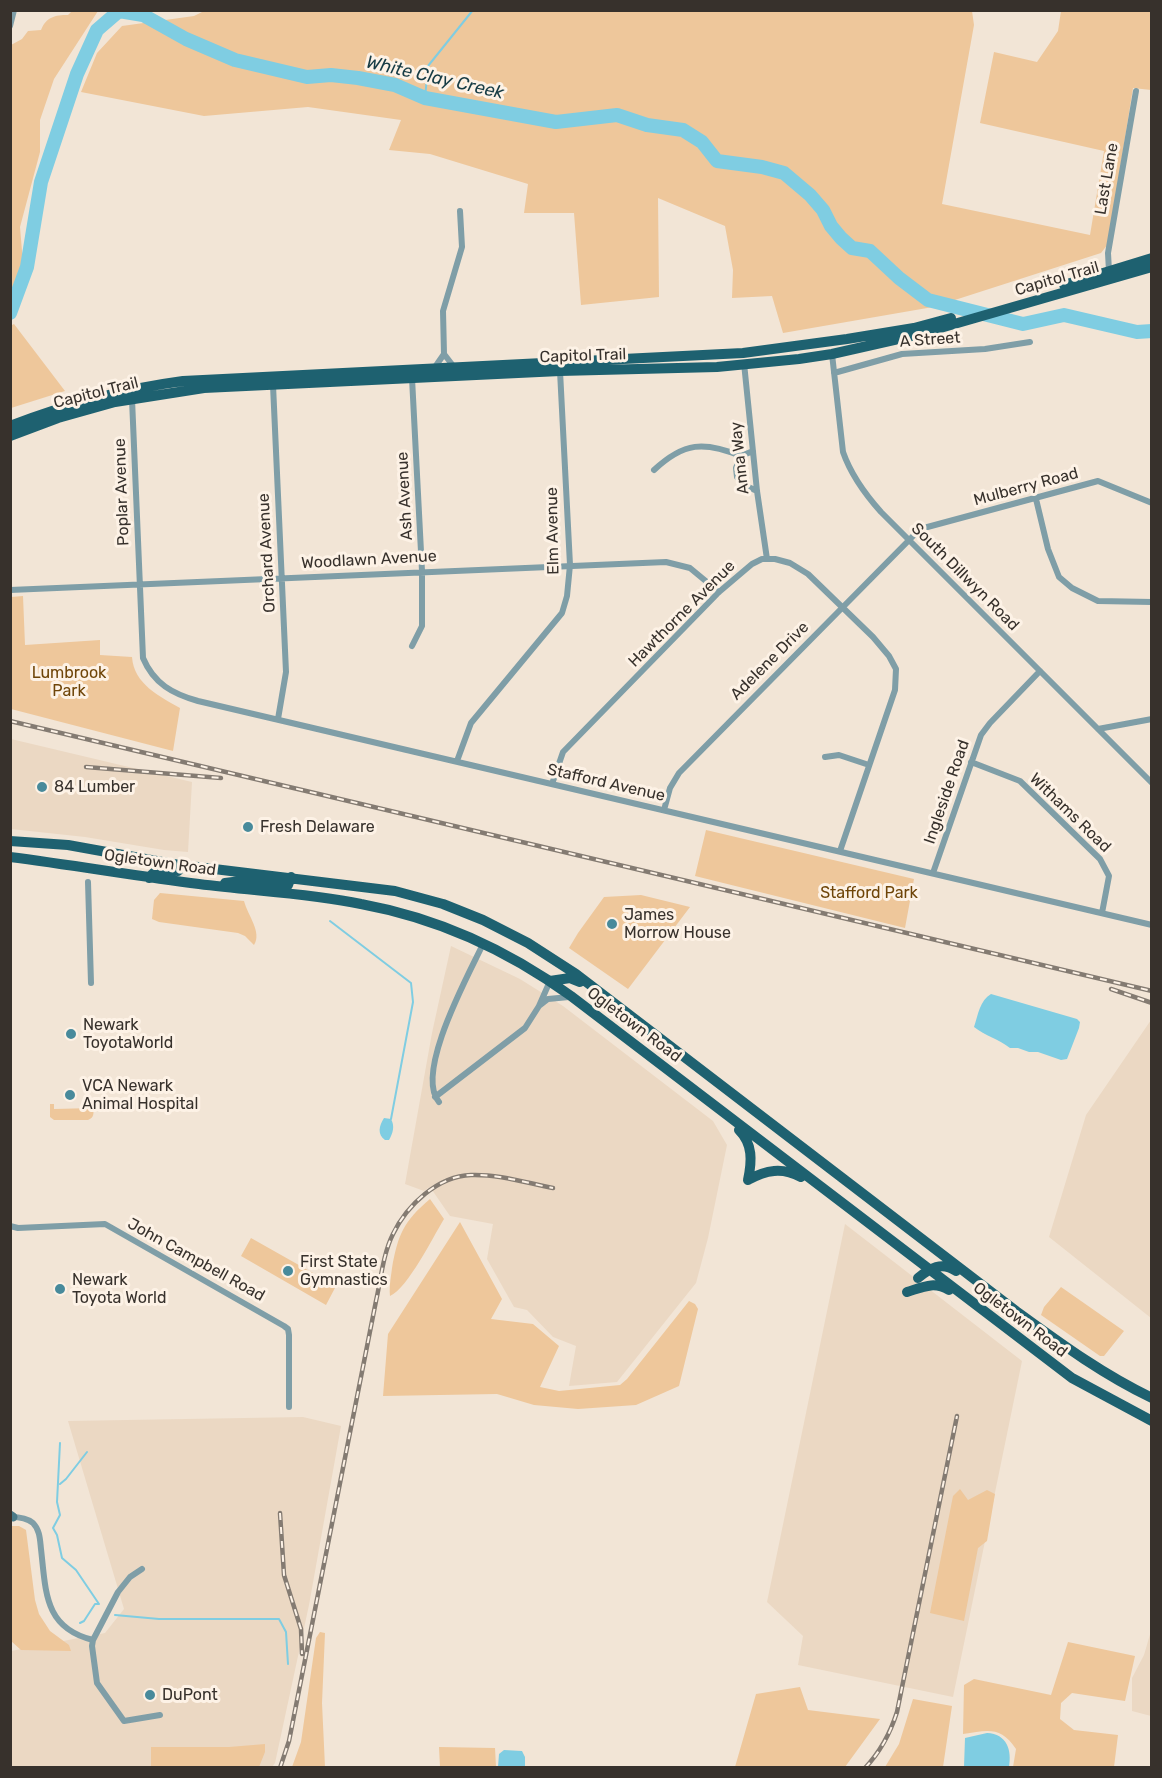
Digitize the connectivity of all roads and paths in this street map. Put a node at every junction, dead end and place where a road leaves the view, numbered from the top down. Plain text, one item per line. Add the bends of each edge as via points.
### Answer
1 (14, 10) edge
2 (10, 26) edge
3 (1136, 91) dead end
4 (460, 211) dead end
5 (1152, 258) edge
6 (1152, 267) edge
7 (1109, 271) junction
8 (1086, 282) junction
9 (915, 331) junction
10 (1030, 342) dead end
11 (743, 353) junction
12 (444, 354) junction
13 (832, 354) junction
14 (744, 365) junction
15 (454, 367) junction
16 (435, 368) junction
17 (560, 371) junction
18 (834, 374) junction
19 (412, 378) junction
20 (273, 385) junction
21 (132, 398) junction
22 (10, 426) edge
23 (10, 436) edge
24 (753, 451) junction
25 (741, 456) junction
26 (654, 470) dead end
27 (757, 491) junction
28 (1036, 499) junction
29 (1152, 503) edge
30 (909, 540) junction
31 (767, 559) junction
32 (570, 565) junction
33 (422, 572) junction
34 (282, 578) junction
35 (139, 584) junction
36 (10, 590) edge
37 (719, 592) junction
38 (1152, 602) edge
39 (841, 608) junction
40 (412, 646) dead end
41 (1040, 671) junction
42 (278, 719) junction
43 (1152, 719) edge
44 (1098, 729) junction
45 (825, 757) dead end
46 (457, 761) junction
47 (971, 762) junction
48 (869, 765) junction
49 (1152, 783) edge
50 (552, 784) junction
51 (664, 810) junction
52 (10, 841) edge
53 (840, 851) junction
54 (10, 857) edge
55 (238, 872) junction
56 (933, 873) junction
57 (291, 877) junction
58 (149, 878) junction
59 (88, 882) dead end
60 (213, 886) junction
61 (1102, 913) junction
62 (1152, 925) edge
63 (483, 944) junction
64 (550, 981) junction
65 (91, 983) dead end
66 (571, 996) junction
67 (616, 1004) junction
68 (538, 1006) junction
69 (728, 1115) junction
70 (820, 1186) junction
71 (14, 1227) edge
72 (10, 1232) edge
73 (929, 1269) junction
74 (918, 1278) dead end
75 (908, 1292) dead end
76 (978, 1307) junction
77 (1016, 1311) junction
78 (1152, 1398) edge
79 (289, 1407) dead end
80 (1152, 1421) edge
81 (11, 1516) edge
82 (142, 1569) dead end
83 (93, 1640) junction
84 (160, 1715) dead end

1 - 2 street
3 - 7 street, Last Lane via 1108,253
4 - 12 street via 462,247 443,311
5 - 7 main road, Capitol Trail
6 - 8 main road, Capitol Trail
7 - 8 main road, Capitol Trail
8 - 9 main road, Capitol Trail
9 - 11 main road, Capitol Trail
9 - 13 main road, Capitol Trail
10 - 18 street, A Street via 985,350 902,354
11 - 14 street, Anna Way
11 - 15 main road, Capitol Trail
12 - 15 street
12 - 16 street
13 - 14 main road, Capitol Trail
13 - 18 street, South Dillwyn Road
14 - 17 main road, Capitol Trail
14 - 24 street, Anna Way
15 - 16 main road, Capitol Trail
16 - 22 main road, Capitol Trail via 165,383 84,400
17 - 19 main road, Capitol Trail
17 - 32 street, Elm Avenue
18 - 30 street, South Dillwyn Road via 848,465 869,499
19 - 20 main road, Capitol Trail
19 - 33 street, Ash Avenue
20 - 21 main road, Capitol Trail via 195,389
20 - 34 street, Orchard Avenue
21 - 23 main road, Capitol Trail
21 - 35 street, Poplar Avenue
24 - 25 street
24 - 27 street, Anna Way
25 - 26 street via 720,447 697,447 674,454
25 - 27 street via 737,477
27 - 31 street, Anna Way
28 - 29 street, Mulberry Road via 1098,482
28 - 30 street, Mulberry Road via 920,529
28 - 38 street via 1047,549 1059,578 1098,601
30 - 39 street, Adelene Drive
30 - 41 street, South Dillwyn Road
31 - 37 street, Hawthorne Avenue via 752,564
31 - 39 street via 790,563 808,574
32 - 33 street, Woodlawn Avenue
32 - 37 street, Woodlawn Avenue via 666,562 690,568
32 - 46 street, Elm Avenue via 562,613 471,723
33 - 34 street, Woodlawn Avenue
33 - 40 street, Ash Avenue via 422,626
34 - 35 street, Woodlawn Avenue
34 - 42 street, Orchard Avenue via 286,680
35 - 36 street, Woodlawn Avenue
35 - 42 street, Stafford Avenue via 143,658 161,685 189,698
37 - 50 street, Hawthorne Avenue via 563,752
39 - 48 street via 873,637 896,669 895,690
39 - 51 street, Adelene Drive via 679,773
41 - 44 street, South Dillwyn Road
41 - 47 street, Ingleside Road via 984,730
42 - 46 street, Stafford Avenue
43 - 44 street
44 - 49 street, South Dillwyn Road
45 - 48 street via 839,755
46 - 50 street, Stafford Avenue
47 - 56 street, Ingleside Road
47 - 61 street, Withams Road via 1020,782 1100,859 1109,876
48 - 53 street
50 - 51 street, Stafford Avenue
51 - 53 street, Stafford Avenue
52 - 55 main road, Ogletown Road
53 - 56 street, Stafford Avenue
54 - 58 main road, Ogletown Road
55 - 57 main road, Ogletown Road
55 - 58 main road via 200,874 163,870 153,872
56 - 61 street, Stafford Avenue
57 - 60 main road via 288,885 241,881
57 - 67 main road, Ogletown Road via 378,888 443,904 549,955
58 - 60 main road, Ogletown Road
59 - 65 street
60 - 63 main road, Ogletown Road via 360,903 448,928
61 - 62 street, Stafford Avenue
63 - 64 main road, Ogletown Road
63 - 68 street via 441,1038 433,1081 437,1099 525,1028
64 - 66 main road, Ogletown Road
64 - 67 main road via 570,978
64 - 68 street
66 - 68 street via 548,999
66 - 69 main road, Ogletown Road
67 - 77 main road, Ogletown Road
69 - 70 main road, Ogletown Road
69 - 70 main road via 749,1143 748,1180 781,1170
70 - 73 main road, Ogletown Road
71 - 72 street
71 - 79 street, John Campbell Road via 105,1224 284,1326 289,1335
73 - 74 main road
73 - 76 main road, Ogletown Road
73 - 77 main road via 952,1268 993,1300
75 - 76 main road via 926,1285 943,1286
76 - 80 main road, Ogletown Road via 1072,1378
77 - 78 main road, Ogletown Road via 1082,1359
81 - 83 street via 32,1522 38,1532 46,1593 56,1619 70,1632
82 - 83 street via 118,1592
83 - 84 street via 97,1683 124,1721

